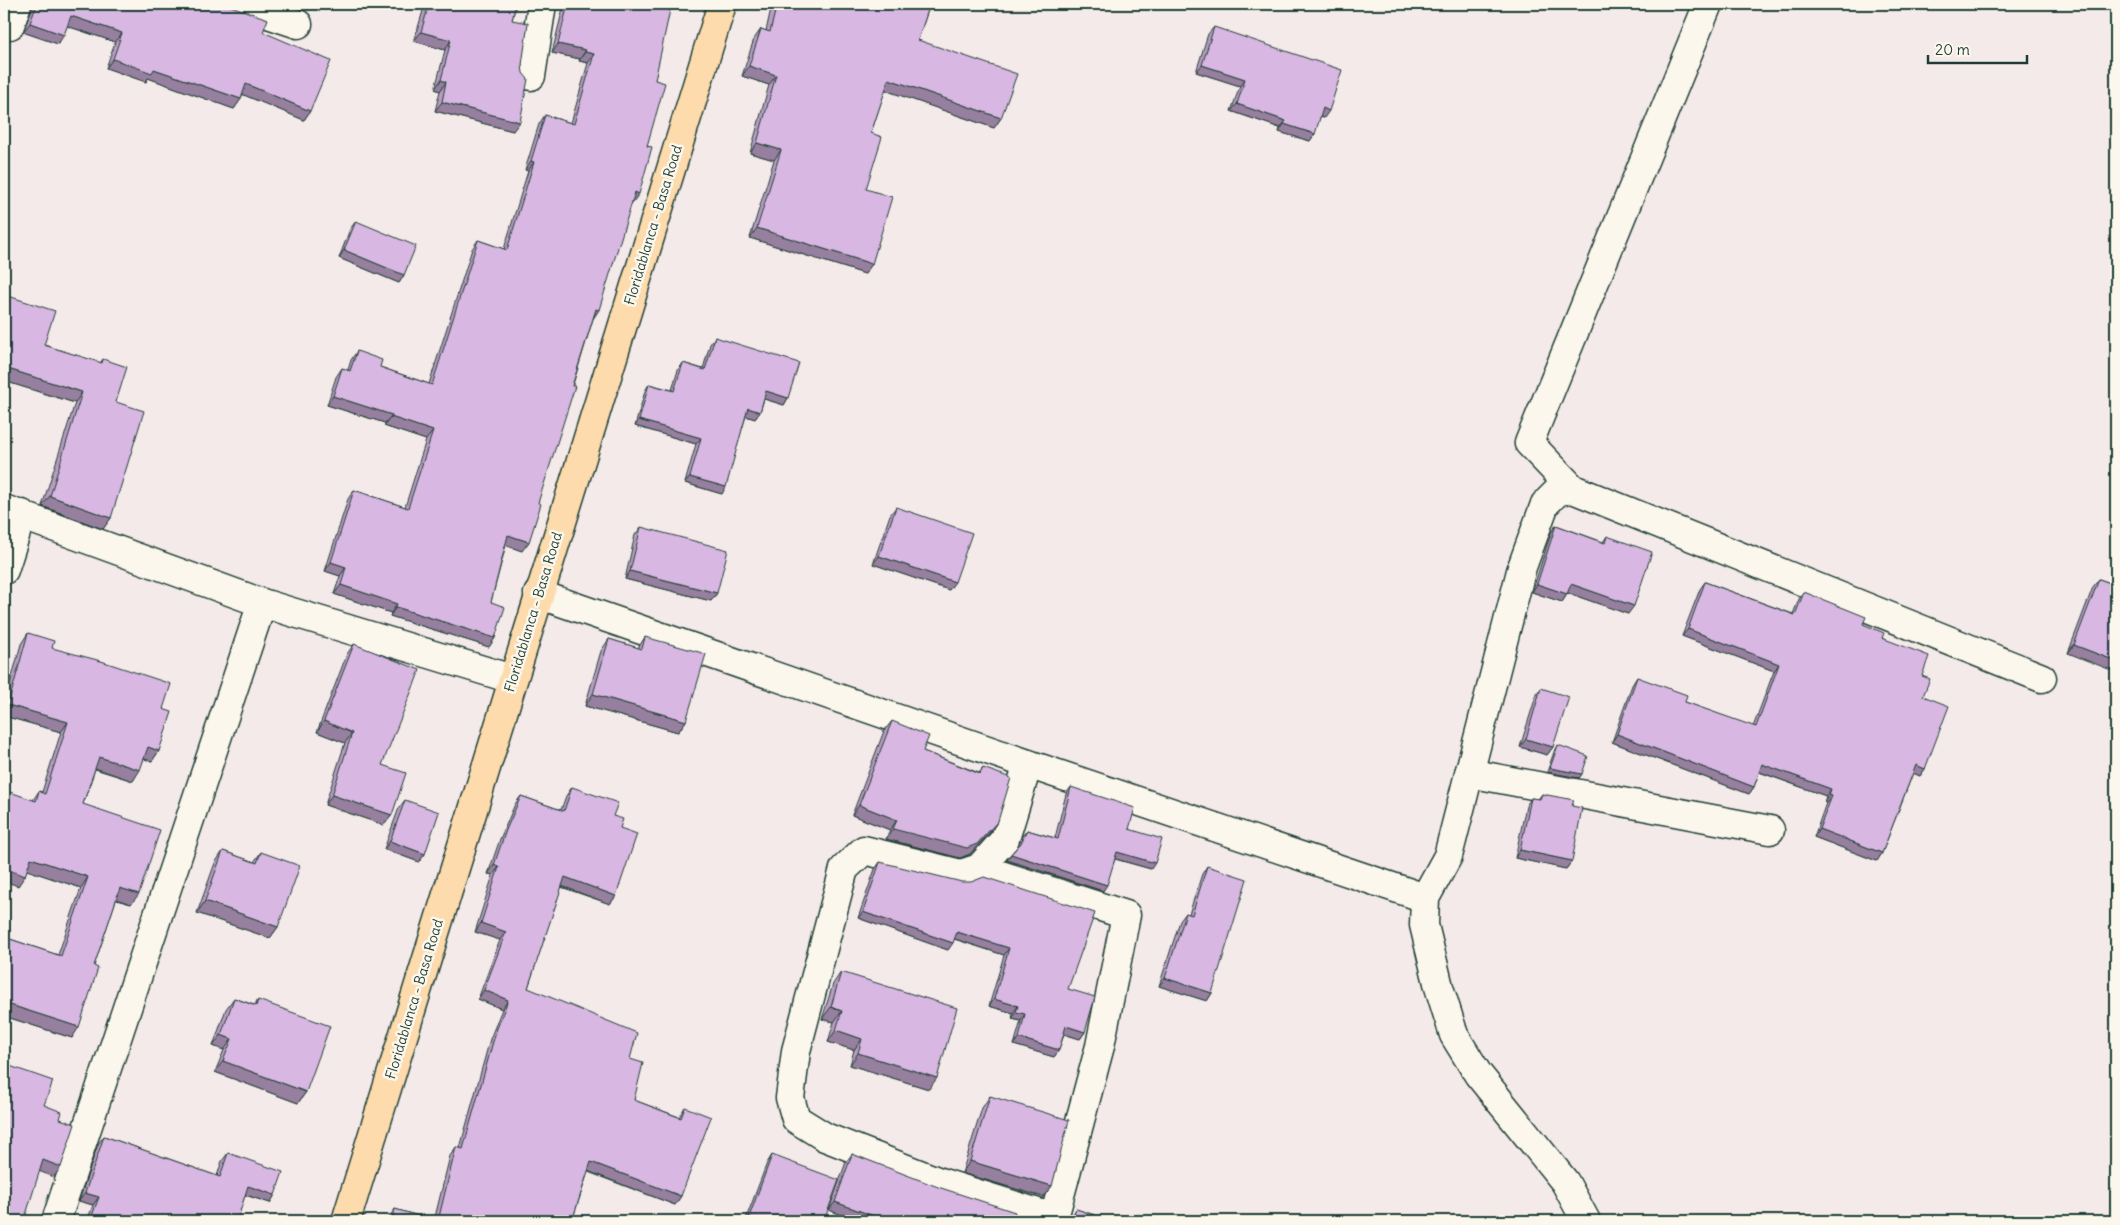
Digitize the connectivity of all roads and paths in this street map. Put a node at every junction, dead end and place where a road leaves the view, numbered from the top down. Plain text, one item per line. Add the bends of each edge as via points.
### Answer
1 (17, 4) edge
2 (238, 4) edge
3 (542, 4) edge
4 (722, 4) edge
5 (1708, 4) edge
6 (4, 23) edge
7 (298, 24) dead end
8 (532, 76) dead end
9 (1573, 489) junction
10 (13, 512) edge
11 (4, 570) edge
12 (538, 594) junction
13 (262, 603) junction
14 (2042, 678) dead end
15 (512, 679) junction
16 (1028, 764) junction
17 (1469, 773) junction
18 (1770, 830) dead end
19 (979, 868) junction
20 (1424, 898) junction
21 (56, 1221) edge
22 (346, 1221) edge
23 (1586, 1221) edge

1 - 6 street via 10,25
2 - 7 street
3 - 8 street
4 - 12 main road, Floridablanca - Basa Road
5 - 9 street via 1528,443
9 - 14 street
9 - 17 street via 1558,491 1545,504 1522,567
10 - 11 street
10 - 13 street
12 - 15 main road, Floridablanca - Basa Road
12 - 16 street
13 - 15 street
13 - 21 street
15 - 22 main road, Floridablanca - Basa Road
16 - 19 street via 1005,839
16 - 20 street
17 - 18 street
17 - 20 street via 1448,856
19 - 19 street via 1126,915 1100,1046 1054,1218 937,1181 825,1137 796,1119 790,1098 796,1051 844,869 864,850 961,874
20 - 23 street via 1424,925 1454,1035 1478,1074 1565,1182

